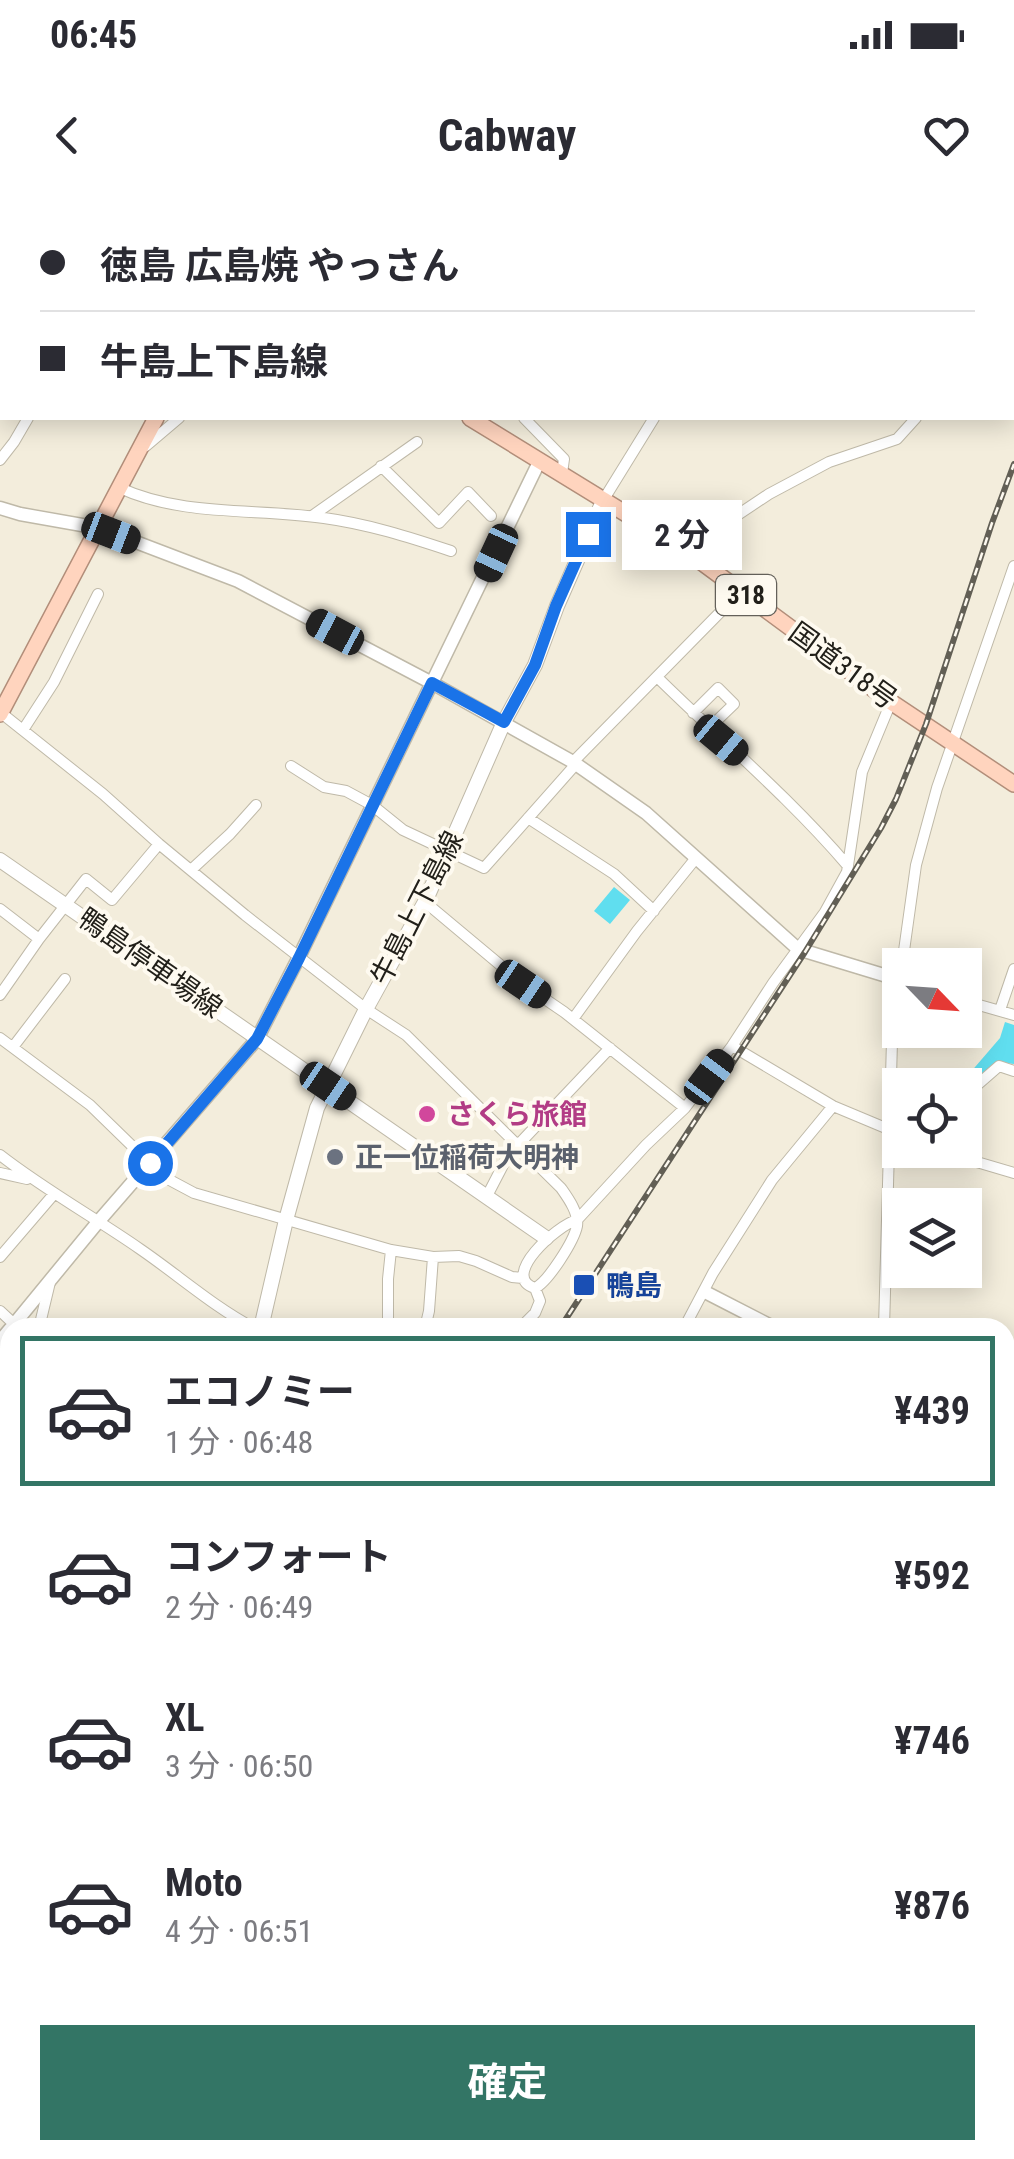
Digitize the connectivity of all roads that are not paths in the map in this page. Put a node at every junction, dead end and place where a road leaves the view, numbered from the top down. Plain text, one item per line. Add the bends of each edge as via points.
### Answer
1 (27, 420) edge
2 (155, 420) edge
3 (177, 420) edge
4 (473, 420) edge
5 (526, 420) edge
6 (653, 420) edge
7 (914, 420) edge
8 (417, 442) dead end
9 (137, 453) junction
10 (0, 460) edge
11 (540, 460) junction
12 (381, 466) junction
13 (562, 472) junction
14 (120, 488) junction
15 (604, 498) junction
16 (0, 508) edge
17 (491, 516) dead end
18 (311, 517) junction
19 (99, 528) junction
20 (685, 550) junction
21 (451, 552) dead end
22 (1014, 566) edge
23 (741, 592) junction
24 (98, 594) dead end
25 (656, 677) junction
26 (432, 683) junction
27 (891, 702) junction
28 (693, 712) junction
29 (0, 713) edge
30 (504, 722) junction
31 (710, 728) junction
32 (23, 730) junction
33 (951, 743) junction
34 (574, 763) junction
35 (290, 766) dead end
36 (1014, 784) edge
37 (256, 805) dead end
38 (372, 805) junction
39 (528, 818) junction
40 (159, 844) junction
41 (447, 852) junction
42 (696, 858) junction
43 (0, 860) edge
44 (848, 866) junction
45 (192, 870) junction
46 (425, 902) junction
47 (66, 904) junction
48 (0, 910) edge
49 (654, 911) junction
50 (38, 939) junction
51 (904, 948) edge
52 (798, 949) junction
53 (299, 958) junction
54 (1014, 969) edge
55 (882, 975) edge
56 (65, 979) dead end
57 (0, 995) edge
58 (982, 1005) edge
59 (366, 1008) junction
60 (1000, 1010) junction
61 (1014, 1015) edge
62 (573, 1019) junction
63 (0, 1038) edge
64 (257, 1039) junction
65 (732, 1046) junction
66 (13, 1047) junction
67 (610, 1048) junction
68 (1014, 1071) edge
69 (982, 1081) edge
70 (328, 1086) junction
71 (833, 1106) junction
72 (686, 1108) junction
73 (882, 1127) edge
74 (516, 1144) junction
75 (0, 1154) edge
76 (150, 1163) junction
77 (982, 1164) edge
78 (893, 1168) edge
79 (0, 1172) edge
80 (1014, 1173) edge
81 (32, 1180) junction
82 (54, 1194) junction
83 (487, 1196) junction
84 (286, 1220) junction
85 (577, 1220) junction
86 (98, 1222) junction
87 (546, 1238) junction
88 (391, 1250) junction
89 (565, 1251) junction
90 (0, 1257) edge
91 (433, 1257) junction
92 (522, 1278) junction
93 (50, 1280) junction
94 (535, 1288) junction
95 (704, 1292) junction
96 (19, 1318) edge
97 (41, 1318) edge
98 (240, 1318) edge
99 (261, 1318) edge
100 (388, 1318) edge
101 (427, 1318) edge
102 (529, 1318) edge
103 (690, 1318) edge
104 (755, 1318) edge
105 (885, 1318) edge

1 - 10 street
2 - 9 highway
3 - 9 street
4 - 11 highway, 国道318号 / 318
5 - 13 street via 564,459
6 - 15 street
7 - 20 street via 897,439 829,462
8 - 12 street
9 - 14 highway
11 - 13 highway, 国道318号 / 318
11 - 26 street
12 - 17 street via 438,522 468,492
12 - 18 street
13 - 15 highway, 国道318号 / 318
14 - 18 street via 202,508
14 - 19 highway
15 - 20 highway, 国道318号 / 318
15 - 30 main road, 牛島上下島線 via 535,665
16 - 19 street
18 - 21 street via 376,527
19 - 26 street via 238,580
19 - 29 highway
20 - 23 highway, 国道318号 / 318
22 - 33 street
23 - 25 street
23 - 27 highway, 国道318号 / 318
24 - 32 street
25 - 28 street
25 - 34 street
26 - 30 street
26 - 38 street
27 - 33 highway, 国道318号 / 318
27 - 44 street via 862,772
28 - 31 street
28 - 31 street via 718,688 734,704
29 - 32 street
30 - 34 street
30 - 41 main road, 牛島上下島線
31 - 44 street
32 - 40 street
33 - 36 highway, 国道318号 / 318
33 - 51 street via 916,865
34 - 39 street
34 - 42 street
35 - 38 street
37 - 45 street
38 - 41 street
38 - 53 street
39 - 41 street via 484,868
39 - 49 street via 614,874
40 - 45 street
40 - 47 street via 112,900 86,880
41 - 46 main road, 牛島上下島線
42 - 49 street
42 - 52 street
43 - 47 main road, 鴨島停車場線
44 - 52 street
45 - 53 street
46 - 59 main road, 牛島上下島線
46 - 62 street
47 - 50 street
47 - 64 main road, 鴨島停車場線
48 - 50 street
49 - 62 street
50 - 57 street
52 - 55 street
52 - 65 street
53 - 59 street
53 - 64 street
54 - 60 street
56 - 66 street
58 - 60 street
59 - 70 main road, 牛島上下島線
59 - 74 street via 406,1034
60 - 61 street
62 - 67 street
63 - 66 street
64 - 70 main road, 鴨島停車場線
64 - 76 street
65 - 71 street
65 - 72 street
66 - 76 street via 90,1105
67 - 72 street
67 - 74 street
68 - 69 street via 999,1066
70 - 83 main road, 鴨島停車場線
70 - 84 main road, 牛島上下島線
71 - 73 street
71 - 95 street via 772,1180
72 - 85 street
74 - 83 street
74 - 85 street via 561,1188
75 - 81 street
76 - 84 street via 194,1193
76 - 86 street
77 - 80 street
78 - 105 street
79 - 81 street
81 - 82 street
82 - 86 street
82 - 90 street
83 - 87 main road, 鴨島停車場線
84 - 88 street
84 - 99 main road, 牛島上下島線
85 - 87 street
85 - 89 street
86 - 93 street
86 - 98 street
87 - 89 street
87 - 92 street
88 - 91 street
88 - 100 street
89 - 94 street
91 - 92 street via 460,1256
91 - 101 street
92 - 94 street
93 - 96 street
93 - 97 street
94 - 102 street via 540,1301
95 - 103 street
95 - 104 street

